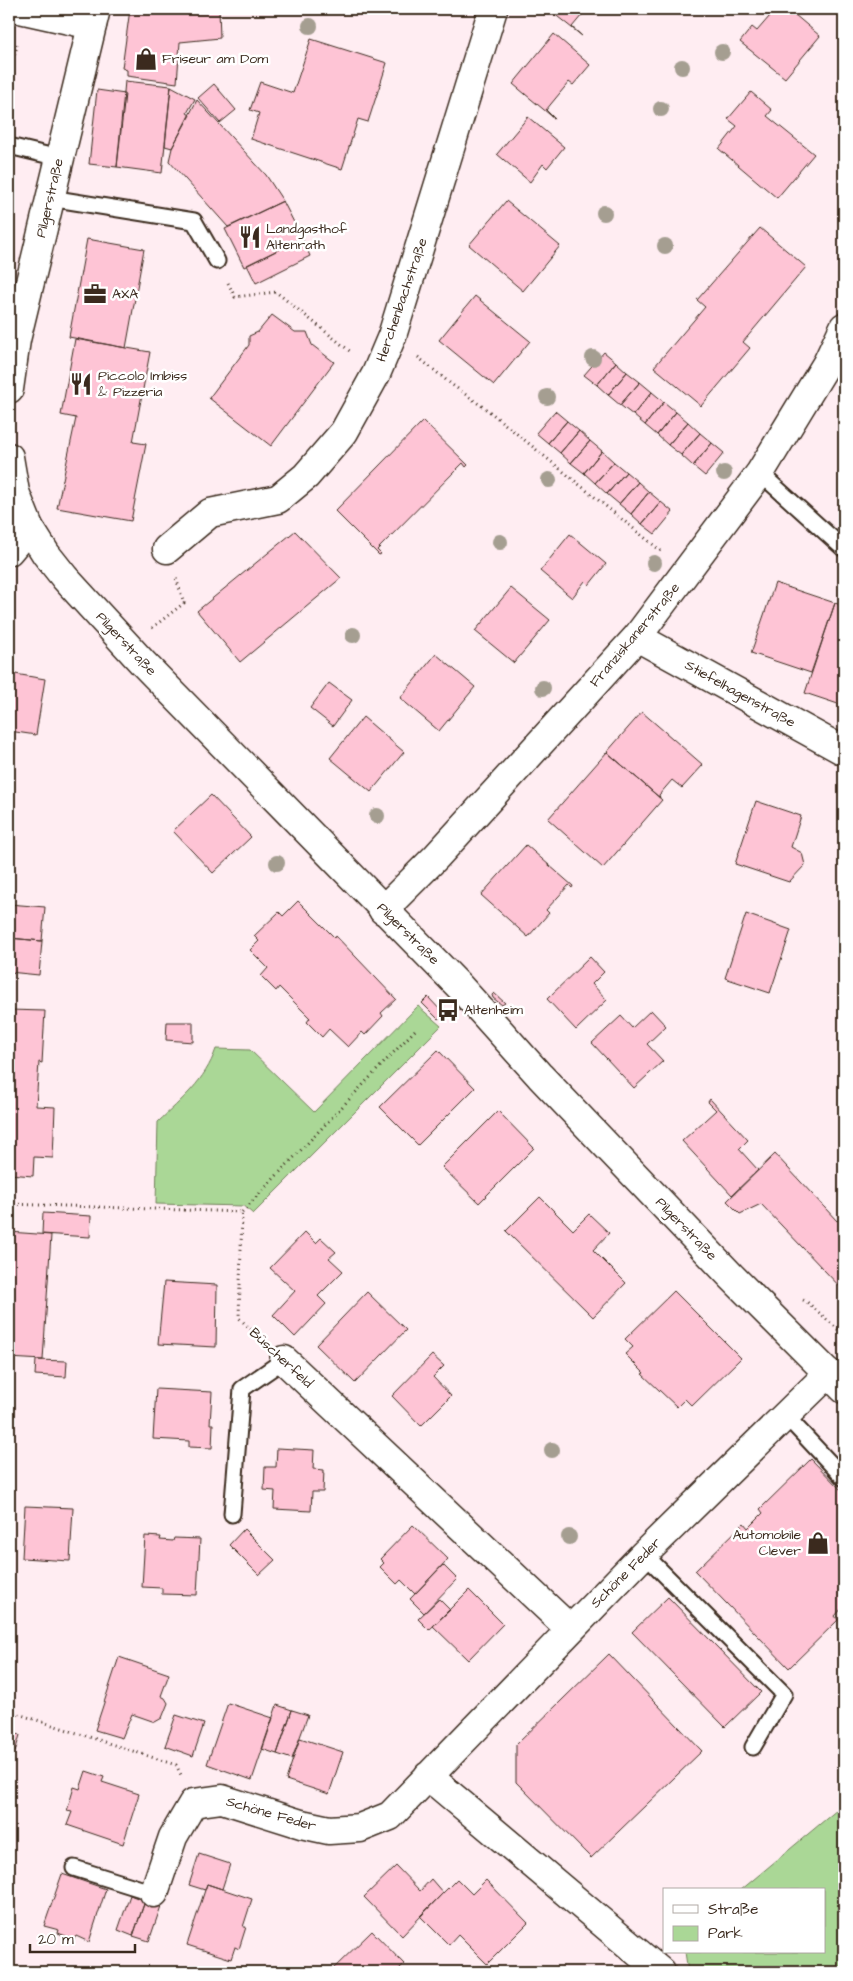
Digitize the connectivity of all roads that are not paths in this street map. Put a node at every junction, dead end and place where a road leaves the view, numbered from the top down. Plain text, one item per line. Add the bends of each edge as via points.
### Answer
1 (20, 9) edge
2 (493, 9) edge
3 (94, 17) edge
4 (9, 146) edge
5 (59, 158) junction
6 (50, 198) junction
7 (217, 261) road end
8 (844, 327) edge
9 (9, 389) edge
10 (9, 457) edge
11 (760, 473) junction
12 (29, 527) junction
13 (167, 548) road end
14 (844, 549) edge
15 (9, 551) edge
16 (637, 637) junction
17 (844, 751) edge
18 (384, 910) junction
19 (284, 1360) joint
20 (837, 1381) edge
21 (786, 1416) junction
22 (844, 1478) edge
23 (232, 1514) dead end
24 (644, 1554) junction
25 (570, 1629) junction
26 (752, 1747) dead end
27 (428, 1776) junction
28 (74, 1868) dead end
29 (154, 1893) joint
30 (648, 1968) edge

1 - 3 street
2 - 13 street, Herchenbachstraße via 392,336 376,374 344,432 306,476 278,499 210,513
3 - 5 street, Pilgerstraße
4 - 5 lane
5 - 6 street, Pilgerstraße
6 - 7 lane via 194,221
6 - 9 street, Pilgerstraße via 16,340
8 - 11 street, Franziskanerstraße via 827,363
10 - 12 street, Pilgerstraße via 15,492
11 - 14 lane
11 - 16 street, Franziskanerstraße
12 - 15 street
12 - 18 street, Pilgerstraße via 65,578 128,647
16 - 17 street, Stiefelhagenstraße
16 - 18 street, Franziskanerstraße
18 - 20 street, Pilgerstraße via 460,986 540,1076 731,1276
19 - 23 lane via 242,1389
19 - 25 street, Büscherfeld
20 - 21 street, Schöne Feder
21 - 22 lane
21 - 24 street, Schöne Feder
24 - 25 street, Schöne Feder
24 - 26 lane via 784,1694
25 - 27 street, Schöne Feder
27 - 29 street, Schöne Feder via 390,1816 360,1828 329,1830 301,1824 222,1798 193,1803 173,1837
27 - 30 street
28 - 29 lane

